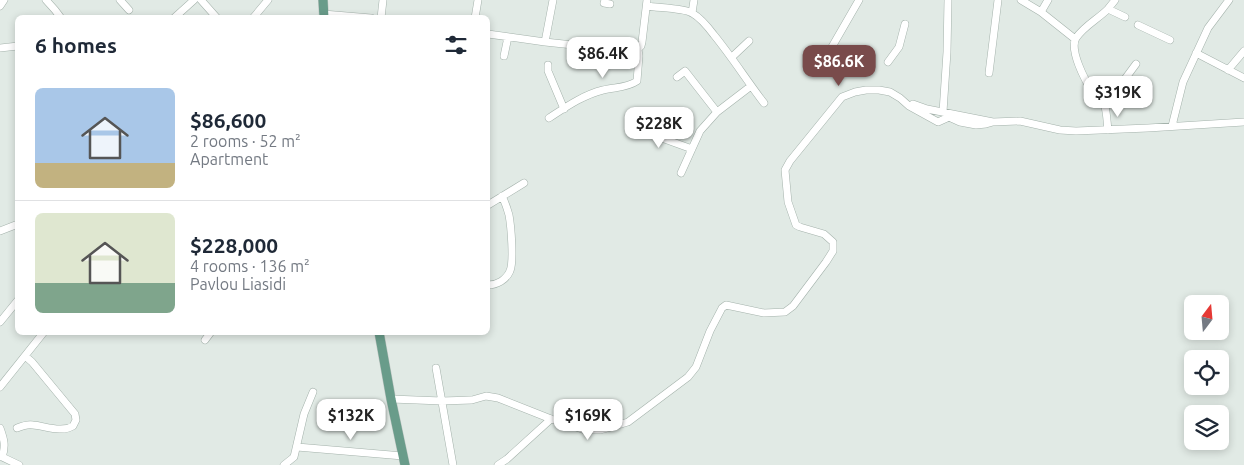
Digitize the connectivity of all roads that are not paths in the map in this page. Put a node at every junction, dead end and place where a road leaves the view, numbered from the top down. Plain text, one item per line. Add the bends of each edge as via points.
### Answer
1 (4, 0) edge
2 (46, 0) edge
3 (120, 0) edge
4 (194, 0) edge
5 (201, 0) edge
6 (268, 0) edge
7 (323, 0) edge
8 (383, 0) edge
9 (478, 0) edge
10 (553, 0) edge
11 (694, 0) edge
12 (859, 0) edge
13 (948, 0) edge
14 (998, 0) edge
15 (1021, 0) edge
16 (1048, 0) edge
17 (1115, 0) edge
18 (1229, 0) edge
19 (647, 3) edge
20 (0, 6) edge
21 (1108, 9) junction
22 (129, 10) dead end
23 (1041, 12) junction
24 (692, 13) junction
25 (59, 15) edge
26 (177, 15) edge
27 (214, 15) edge
28 (259, 15) edge
29 (323, 15) edge
30 (382, 15) edge
31 (476, 15) edge
32 (1125, 17) dead end
33 (905, 24) dead end
34 (1138, 25) dead end
35 (490, 34) edge
36 (508, 37) junction
37 (1076, 39) junction
38 (1170, 40) dead end
39 (545, 42) junction
40 (749, 42) dead end
41 (15, 46) edge
42 (0, 48) edge
43 (638, 49) junction
44 (1244, 51) edge
45 (829, 52) dead end
46 (1196, 53) junction
47 (504, 56) dead end
48 (732, 57) junction
49 (888, 62) dead end
50 (548, 64) dead end
51 (1136, 64) dead end
52 (1228, 70) junction
53 (990, 73) dead end
54 (677, 77) dead end
55 (1244, 78) edge
56 (751, 86) junction
57 (764, 103) dead end
58 (913, 104) dead end
59 (1105, 106) junction
60 (564, 109) junction
61 (717, 112) junction
62 (943, 112) junction
63 (953, 116) junction
64 (549, 118) dead end
65 (1244, 122) edge
66 (1172, 126) junction
67 (634, 128) dead end
68 (1108, 130) junction
69 (692, 149) junction
70 (681, 173) dead end
71 (524, 183) dead end
72 (502, 196) junction
73 (490, 204) edge
74 (15, 225) edge
75 (0, 230) edge
76 (490, 284) edge
77 (15, 304) edge
78 (0, 322) edge
79 (42, 335) edge
80 (209, 335) edge
81 (380, 335) edge
82 (205, 340) dead end
83 (25, 356) junction
84 (436, 368) dead end
85 (0, 387) edge
86 (313, 392) dead end
87 (391, 400) junction
88 (442, 401) junction
89 (551, 419) junction
90 (0, 428) edge
91 (17, 428) dead end
92 (297, 448) junction
93 (1, 456) edge
94 (404, 460) edge
95 (19, 465) edge
96 (284, 465) edge
97 (453, 465) edge
98 (498, 465) edge

1 - 20 street
2 - 25 street
3 - 22 street
4 - 26 street
5 - 27 street
6 - 28 street
7 - 29 main road
8 - 30 street
9 - 31 street
10 - 39 street
11 - 24 street
12 - 45 street
13 - 62 street
14 - 53 street
15 - 23 street
16 - 23 street
17 - 21 street
18 - 46 street via 1208,28
19 - 24 street
19 - 43 street via 642,42
21 - 32 street
21 - 37 street
23 - 37 street
24 - 48 street
33 - 49 street via 899,47
34 - 38 street
35 - 36 street
36 - 39 street
36 - 47 street
37 - 59 street via 1075,52 1083,72
39 - 43 street via 629,51
40 - 48 street
41 - 42 street
43 - 60 street via 637,81 630,86 601,91
44 - 52 street
46 - 52 street
46 - 66 street via 1183,82
48 - 56 street
50 - 60 street
51 - 59 street
52 - 55 street
54 - 61 street via 685,71
56 - 57 street
56 - 61 street
58 - 62 street
59 - 68 street
60 - 64 street
61 - 69 street via 700,131
62 - 63 street
63 - 68 street via 993,122 1020,121 1076,132
63 - 89 street via 938,122 890,92 879,90 842,97 785,170 788,202 796,225 824,234 834,246 793,306 785,312 764,313 726,305 688,377 628,422 600,430 585,430
65 - 66 street
66 - 68 street
67 - 69 street
69 - 70 street
71 - 72 street
72 - 73 street
72 - 76 street via 510,220 512,263 506,278
74 - 75 street
77 - 78 street
79 - 83 street
80 - 82 street
81 - 87 main road
83 - 85 street
83 - 91 street via 75,414 76,420 68,429 31,424
84 - 88 street
86 - 92 street via 304,414
87 - 88 street
87 - 94 main road
88 - 89 street via 486,396
88 - 97 street
89 - 98 street
90 - 93 street via 5,443
92 - 94 street
92 - 96 street
93 - 95 street

